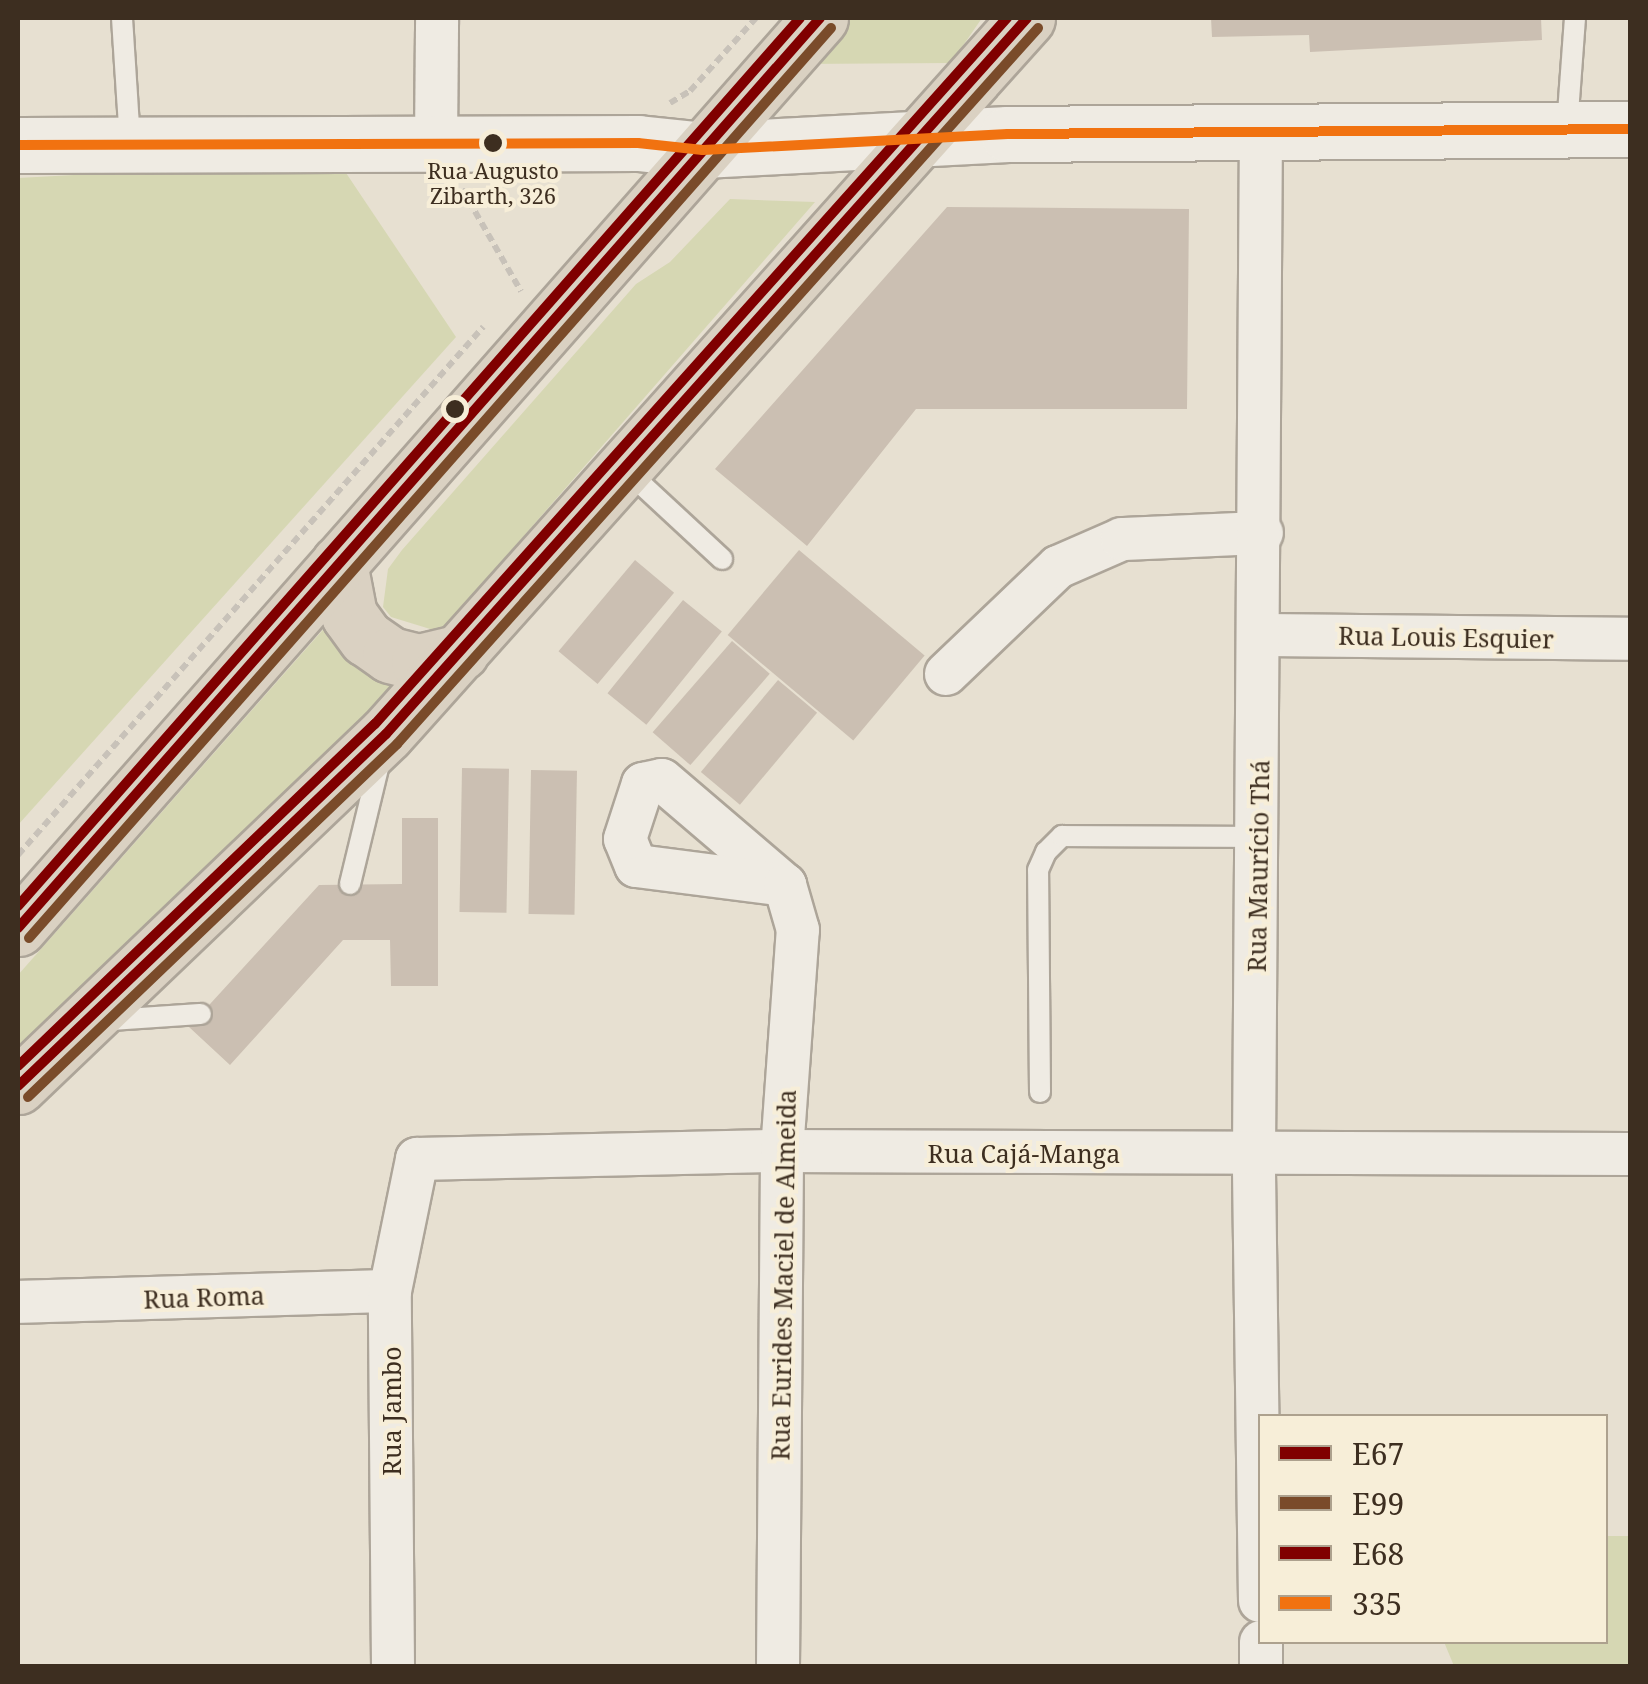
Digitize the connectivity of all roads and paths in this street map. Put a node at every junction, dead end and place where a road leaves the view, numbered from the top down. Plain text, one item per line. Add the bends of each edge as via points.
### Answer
1 (122, 18) edge
2 (436, 18) edge
3 (756, 18) edge
4 (820, 18) edge
5 (1027, 18) edge
6 (1575, 18) edge
7 (667, 105) dead end
8 (1630, 128) edge
9 (1567, 129) junction
10 (1261, 132) junction
11 (922, 141) junction
12 (436, 143) junction
13 (18, 145) edge
14 (130, 145) junction
15 (703, 150) junction
16 (530, 274) dead end
17 (523, 306) junction
18 (492, 317) dead end
19 (626, 470) junction
20 (1262, 533) junction
21 (722, 559) dead end
22 (339, 563) junction
23 (1262, 634) junction
24 (1630, 639) edge
25 (461, 652) junction
26 (946, 674) dead end
27 (386, 734) junction
28 (1259, 838) junction
29 (18, 855) edge
30 (350, 884) dead end
31 (785, 886) dead end
32 (18, 928) edge
33 (201, 1014) dead end
34 (70, 1033) junction
35 (18, 1086) edge
36 (1040, 1092) dead end
37 (782, 1151) junction
38 (1254, 1154) junction
39 (1630, 1154) edge
40 (417, 1159) joint
41 (390, 1292) junction
42 (18, 1302) edge
43 (1258, 1452) edge
44 (393, 1666) edge
45 (778, 1666) edge

1 - 14 lane
2 - 12 street
3 - 7 path via 690,91
4 - 15 highway
5 - 11 highway
6 - 9 lane
8 - 9 main road
9 - 10 main road
10 - 11 main road
10 - 20 street, Rua Maurício Thá
11 - 15 main road
11 - 19 highway
12 - 14 main road
12 - 15 main road
12 - 17 path
13 - 14 main road
15 - 17 highway
16 - 17 path
17 - 22 highway
18 - 29 path
19 - 21 lane
19 - 25 highway
20 - 23 street, Rua Maurício Thá
20 - 26 street via 1122,539 1090,553 1058,568
22 - 25 highway via 349,615 366,638 390,655 419,662
22 - 32 highway
23 - 24 street, Rua Louis Esquier
23 - 28 street, Rua Maurício Thá
25 - 27 highway
27 - 30 lane
27 - 34 highway
28 - 36 lane via 1062,836 1046,852 1038,870
28 - 38 street, Rua Maurício Thá
31 - 37 street, Rua Eurides Maciel de Almeida via 798,930
33 - 34 lane via 126,1014
34 - 35 highway
37 - 38 street, Rua Cajá-Manga
37 - 40 street, Rua Cajá-Manga
37 - 45 street, Rua Eurides Maciel de Almeida
38 - 39 street, Rua Cajá-Manga
38 - 43 street, Rua Maurício Thá
40 - 41 street, Rua Jambo
41 - 42 street, Rua Roma
41 - 44 street, Rua Jambo

